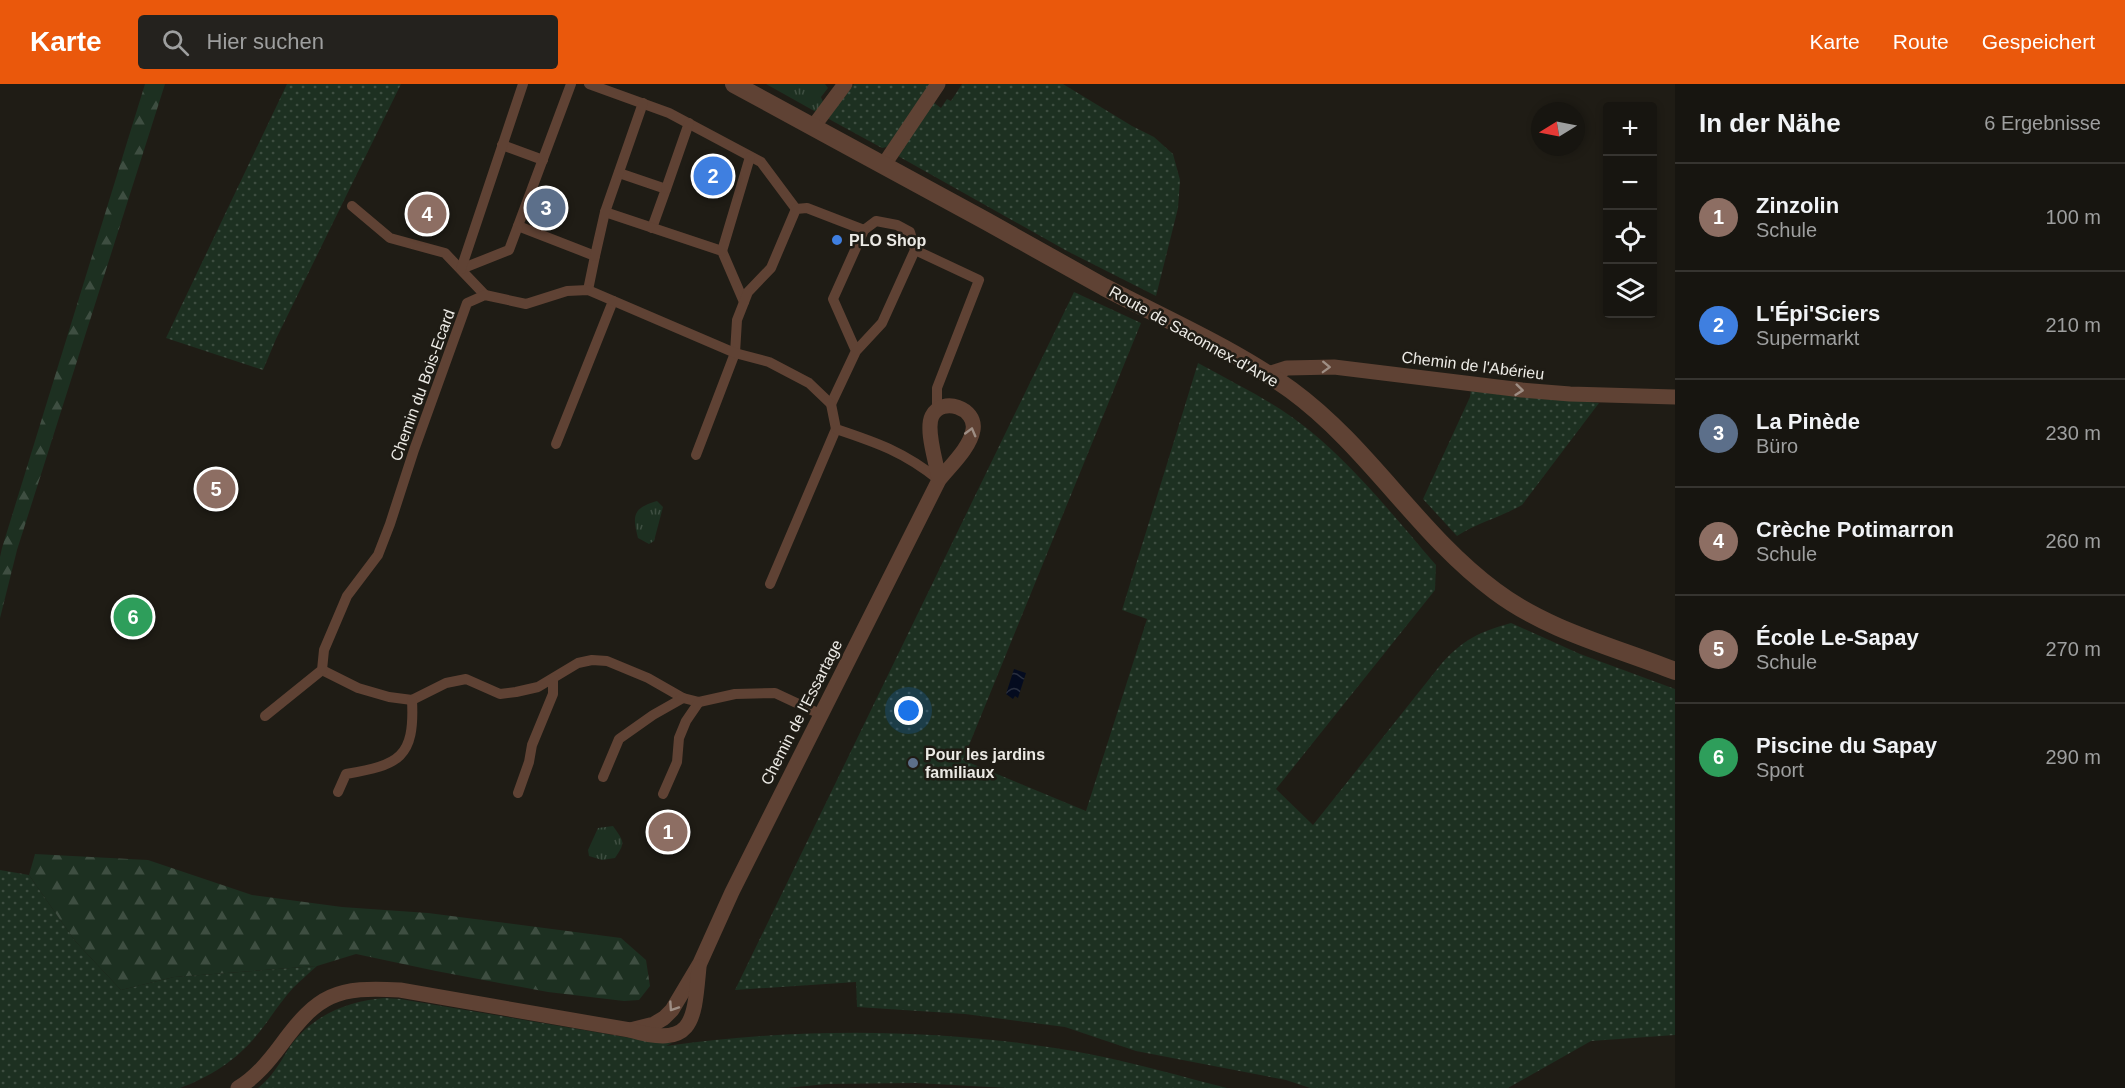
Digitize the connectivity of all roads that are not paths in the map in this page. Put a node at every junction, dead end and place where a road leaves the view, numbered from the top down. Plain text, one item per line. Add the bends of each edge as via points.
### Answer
1 (523, 84) edge
2 (571, 84) edge
3 (589, 84) edge
4 (734, 84) edge
5 (846, 84) edge
6 (938, 84) edge
7 (643, 103) junction
8 (689, 123) junction
9 (813, 127) junction
10 (502, 145) junction
11 (750, 157) junction
12 (543, 160) junction
13 (883, 166) junction
14 (619, 173) junction
15 (666, 189) junction
16 (352, 206) dead end
17 (796, 209) junction
18 (605, 212) junction
19 (518, 226) junction
20 (652, 228) junction
21 (864, 230) junction
22 (915, 250) junction
23 (722, 251) junction
24 (595, 256) junction
25 (460, 269) junction
26 (588, 290) junction
27 (485, 295) junction
28 (613, 301) junction
29 (744, 302) junction
30 (856, 351) junction
31 (735, 353) junction
32 (1268, 374) junction
33 (1675, 397) edge
34 (831, 404) junction
35 (937, 410) junction
36 (836, 429) junction
37 (556, 444) dead end
38 (696, 454) dead end
39 (939, 480) junction
40 (770, 584) dead end
41 (322, 670) junction
42 (1675, 671) edge
43 (553, 680) junction
44 (683, 698) junction
45 (412, 700) junction
46 (699, 702) junction
47 (820, 714) junction
48 (265, 716) dead end
49 (603, 777) dead end
50 (338, 792) dead end
51 (518, 793) dead end
52 (663, 794) dead end
53 (700, 963) junction
54 (630, 1030) junction
55 (238, 1088) edge

1 - 10 street
2 - 12 street
3 - 7 street
4 - 9 street, Route de Saconnex-d'Arve
5 - 9 street
6 - 13 street
7 - 8 street
7 - 14 street
8 - 11 street
8 - 15 street
9 - 13 street, Route de Saconnex-d'Arve
10 - 12 street
10 - 25 street
11 - 17 street via 761,162
11 - 23 street
12 - 19 street
13 - 32 street, Route de Saconnex-d'Arve
14 - 15 street
14 - 18 street
15 - 20 street
16 - 25 street via 390,238 445,253
17 - 21 street via 807,208
17 - 29 street via 771,268 748,292
18 - 20 street
18 - 24 street
19 - 24 street
19 - 25 street via 509,250
20 - 23 street
21 - 22 street via 876,220 897,225 910,232
21 - 30 street via 833,299
22 - 30 street via 882,323
22 - 35 street via 979,280 937,388
23 - 29 street
24 - 26 street
25 - 27 street
26 - 27 street via 567,291 526,304
26 - 28 street
27 - 41 street, Chemin du Bois-Ecard via 467,303 382,545 347,596 324,650
28 - 31 street
28 - 37 street
29 - 31 street via 737,320
30 - 34 street
31 - 34 street via 769,362 809,382
31 - 38 street
32 -> 33 street, Chemin de l'Abérieu via 1287,368 1334,367 1522,390
32 - 42 street, Route de Saconnex-d'Arve via 1310,405 1348,441 1437,538 1498,593 1560,628
34 - 36 street
35 - 39 street via 929,429
39 -> 35 street, Chemin de l'Essartage via 967,445 974,422 968,412 956,407
36 - 39 street via 897,452
36 - 40 street
39 - 47 street, Chemin de l'Essartage
41 - 45 street via 358,688
41 - 48 street
43 - 44 street via 578,663 607,661
43 - 45 street via 500,694 466,680 446,683
43 - 51 street via 553,694
44 - 46 street
44 - 49 street via 619,739
45 - 50 street via 408,745 396,760 380,768 346,774
46 - 47 street via 735,694 775,693
46 - 52 street via 679,738 677,762
47 - 53 street, Chemin de l'Essartage
53 -> 54 street, Chemin de l'Essartage via 664,1018
53 - 54 street, Chemin de l'Essartage via 694,1012 683,1030 664,1037
54 - 55 street, Chemin de l'Essartage via 400,990 353,990 339,993 308,1011 266,1064

